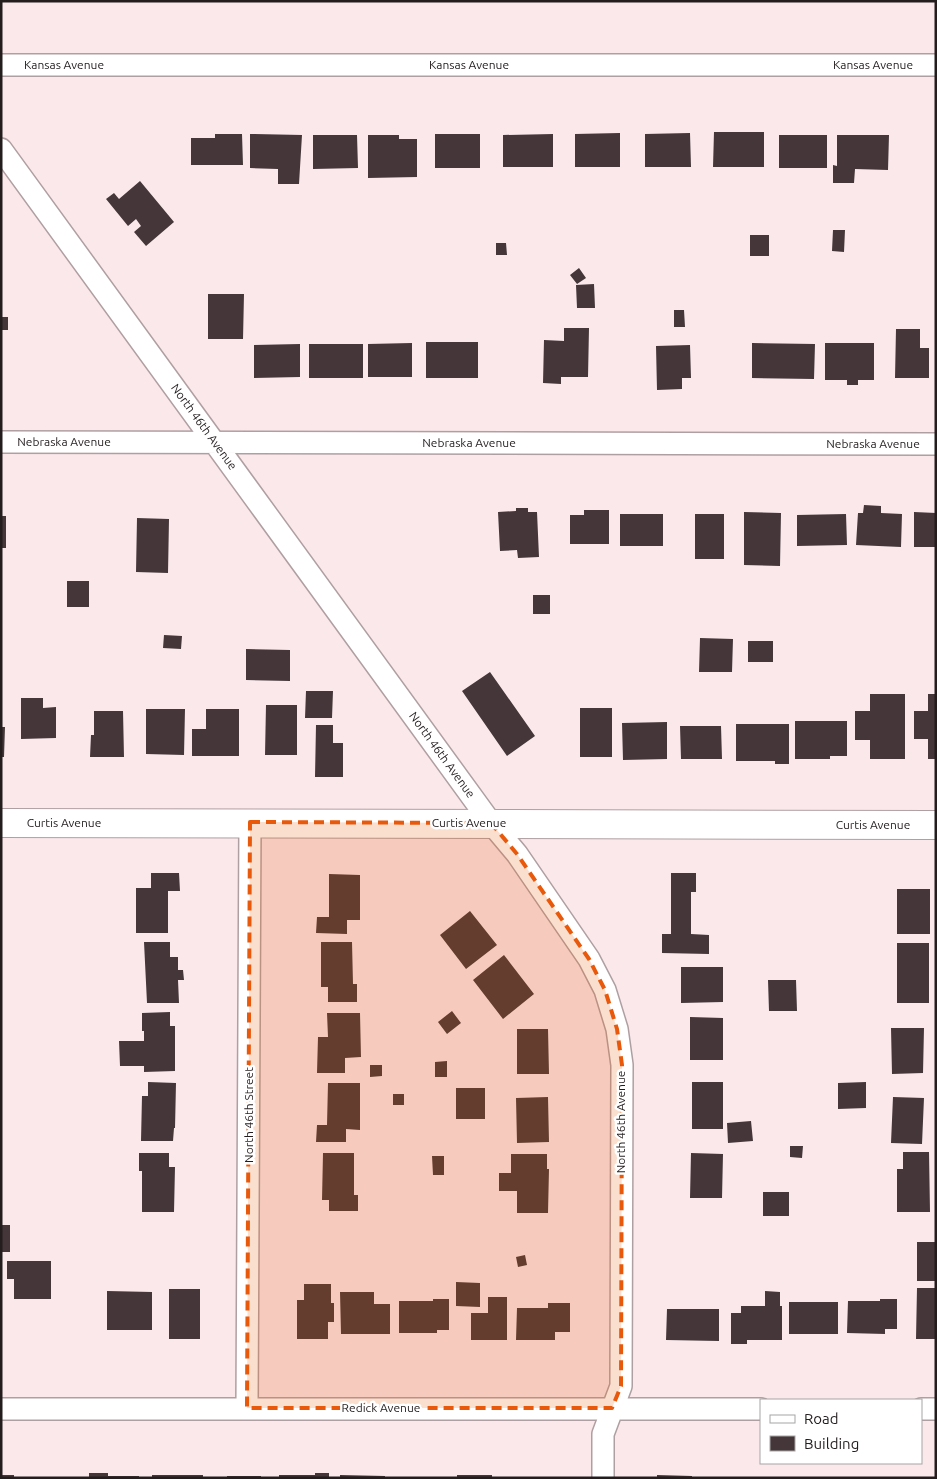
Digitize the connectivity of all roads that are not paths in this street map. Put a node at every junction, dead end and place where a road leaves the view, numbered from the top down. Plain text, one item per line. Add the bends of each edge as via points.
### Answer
1 (1, 65) edge
2 (936, 65) edge
3 (1, 149) edge
4 (1, 442) edge
5 (215, 442) junction
6 (936, 444) edge
7 (250, 822) junction
8 (1, 823) edge
9 (491, 823) junction
10 (936, 825) edge
11 (248, 1408) junction
12 (612, 1408) junction
13 (760, 1408) edge
14 (1, 1409) edge
15 (922, 1409) edge
16 (936, 1409) edge
17 (603, 1478) edge

1 - 2 street, Kansas Avenue
3 - 5 street, North 46th Avenue
4 - 5 street, Nebraska Avenue
5 - 6 street, Nebraska Avenue
5 - 9 street, North 46th Avenue
7 - 8 street, Curtis Avenue
7 - 9 street, Curtis Avenue
7 - 11 street, North 46th Street
9 - 10 street, Curtis Avenue
9 - 12 street, North 46th Avenue via 518,854 589,959 605,990 617,1029 622,1065 621,1376
11 - 12 street, Redick Avenue
11 - 14 street, Redick Avenue
12 - 13 street, Redick Avenue
12 - 17 street, North 46th Avenue via 603,1434
15 - 16 street

